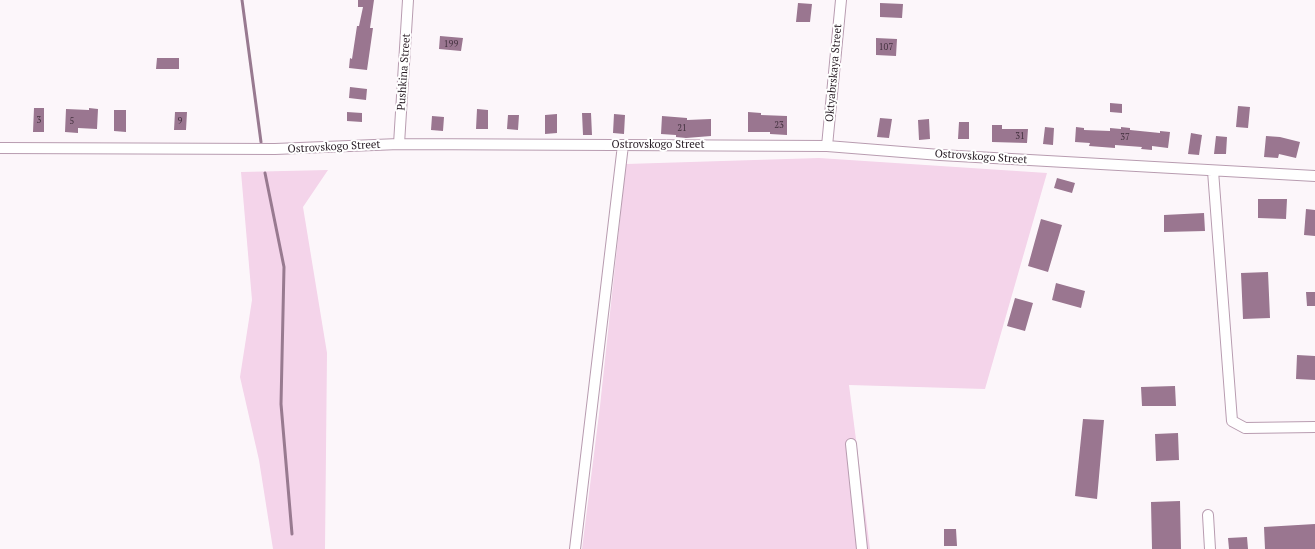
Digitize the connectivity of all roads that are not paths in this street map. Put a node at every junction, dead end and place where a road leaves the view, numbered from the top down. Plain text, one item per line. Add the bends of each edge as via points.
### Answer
1 (408, 0) edge
2 (841, 0) edge
3 (399, 144) junction
4 (623, 145) junction
5 (827, 146) junction
6 (0, 148) edge
7 (1213, 171) junction
8 (1315, 176) edge
9 (1315, 427) edge
10 (851, 444) dead end
11 (1208, 515) dead end
12 (574, 549) edge
13 (862, 549) edge
14 (1210, 549) edge

1 - 3 street, Pushkina Street
2 - 5 street, Oktyabrskaya Street
3 - 4 street, Ostrovskogo Street
3 - 6 street, Ostrovskogo Street via 275,149
4 - 5 street, Ostrovskogo Street
4 - 12 street
5 - 7 street, Ostrovskogo Street
7 - 8 street, Ostrovskogo Street
7 - 9 street via 1232,421 1245,428
10 - 13 street
11 - 14 street

